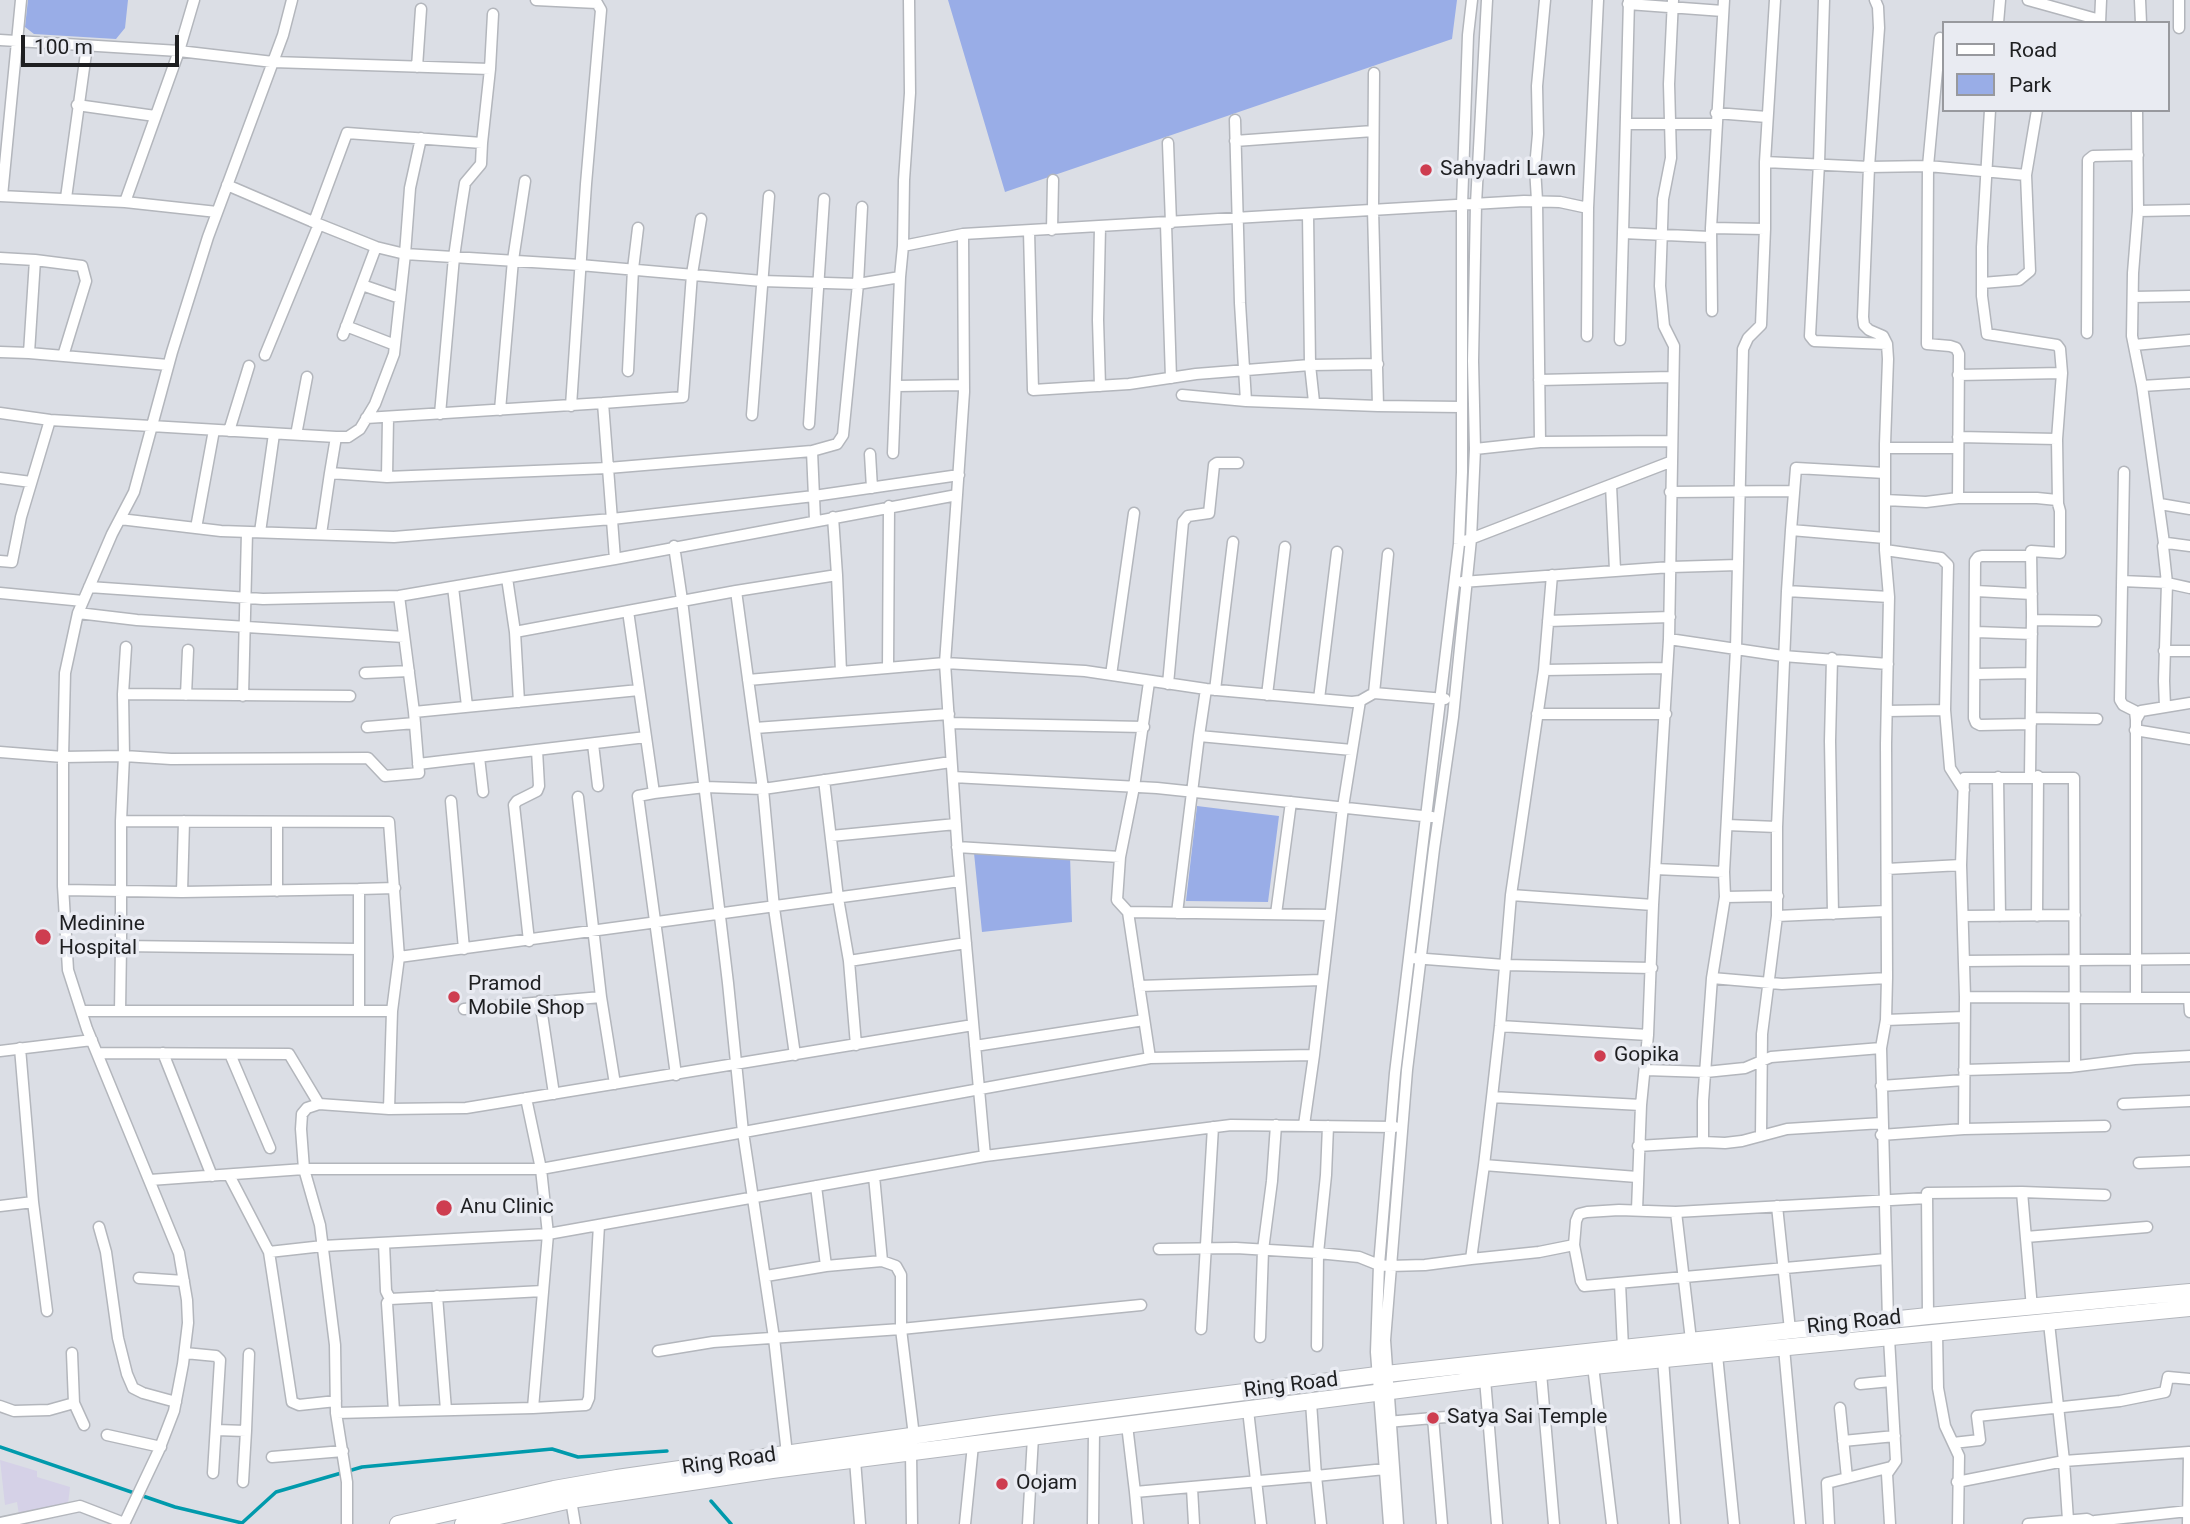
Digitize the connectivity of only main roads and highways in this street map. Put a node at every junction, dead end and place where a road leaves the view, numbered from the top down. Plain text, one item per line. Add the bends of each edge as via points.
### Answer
1 (2190, 1292) edge
2 (2190, 1308) edge
3 (810, 1458) junction
4 (510, 1518) edge
5 (398, 1524) edge
6 (463, 1524) edge

1 - 3 highway, Ring Road via 1382,1375 914,1436
2 - 3 highway, Ring Road via 1593,1366 855,1460
3 - 4 highway, Ring Road via 570,1500
3 - 5 highway, Ring Road via 787,1454 554,1489
4 - 6 highway, Ring Road

